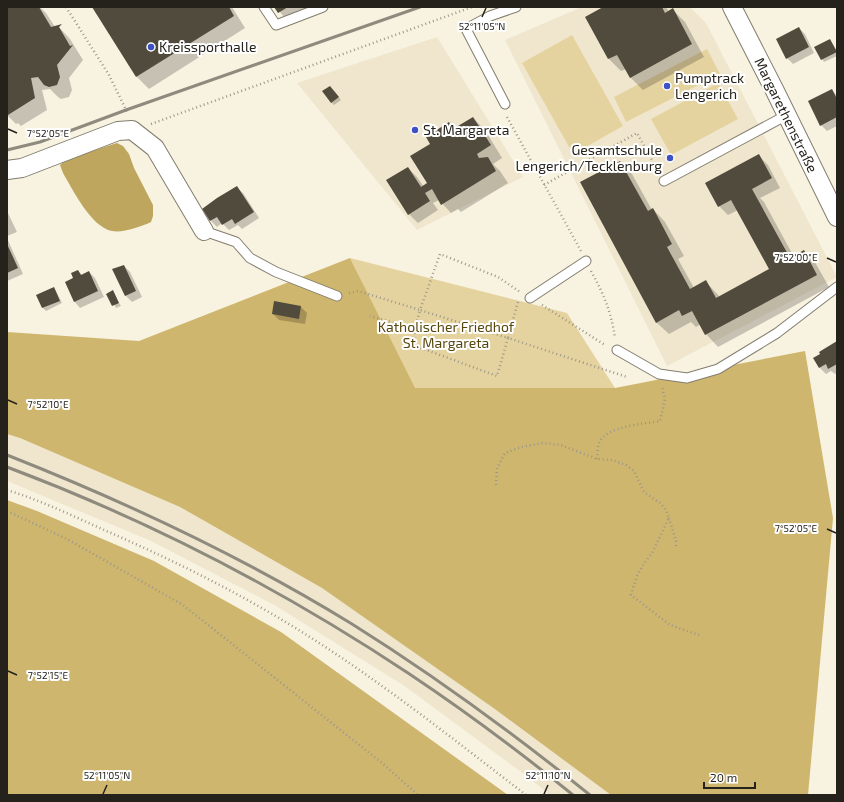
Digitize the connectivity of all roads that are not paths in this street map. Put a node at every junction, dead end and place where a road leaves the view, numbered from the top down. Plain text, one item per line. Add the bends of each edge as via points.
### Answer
1 (264, 7) edge
2 (323, 7) edge
3 (516, 7) edge
4 (731, 9) edge
5 (504, 104) road end
6 (787, 115) junction
7 (7, 170) edge
8 (662, 177) road end
9 (837, 217) edge
10 (204, 231) joint
11 (586, 261) road end
12 (837, 287) edge
13 (337, 296) road end
14 (530, 298) road end
15 (617, 350) road end

1 - 2 lane via 276,25
3 - 5 lane via 490,16 466,29
4 - 6 street, Margarethenstraße
6 - 8 lane
6 - 9 street, Margarethenstraße
7 - 10 street via 22,168 118,131 132,130 155,148
10 - 13 lane via 236,242 250,258 276,272
11 - 14 lane
12 - 15 lane via 777,333 718,369 687,378 659,374

